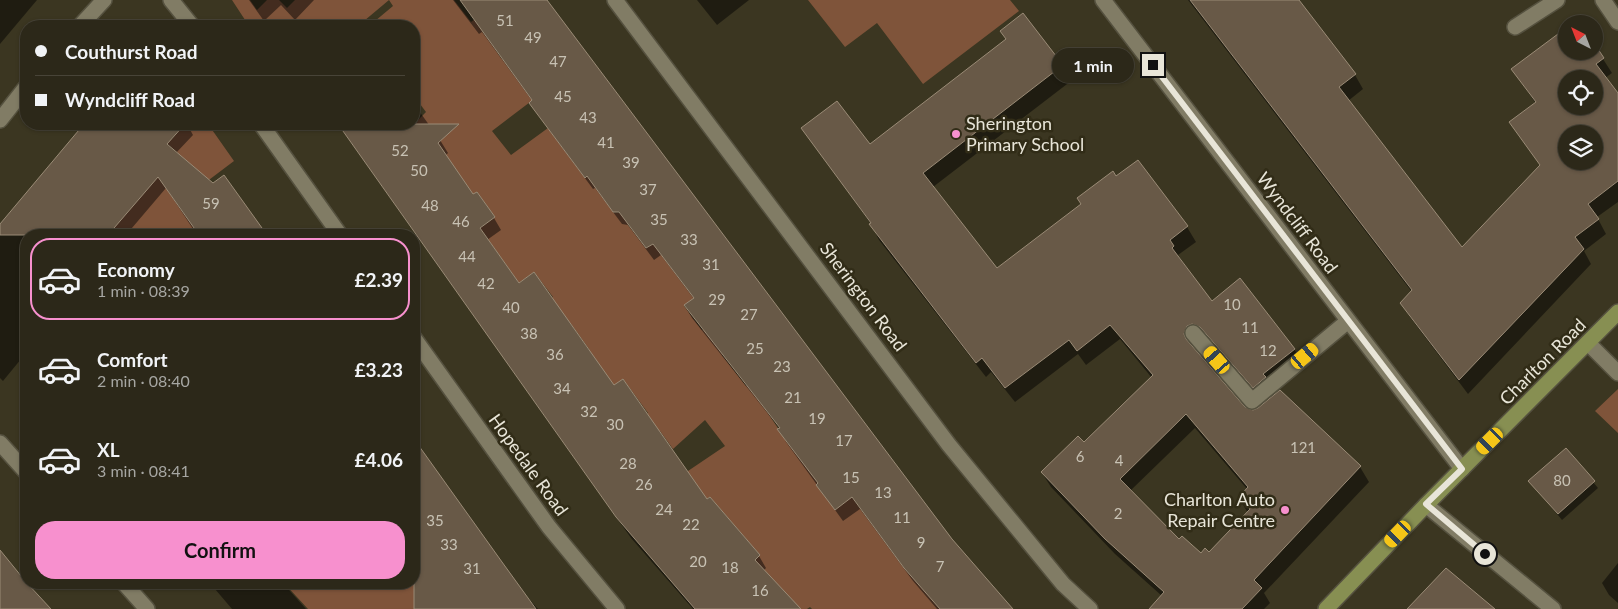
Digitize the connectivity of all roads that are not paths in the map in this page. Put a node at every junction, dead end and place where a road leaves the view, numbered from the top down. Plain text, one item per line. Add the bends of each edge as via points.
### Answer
1 (104, 0) edge
2 (171, 0) edge
3 (615, 0) edge
4 (1103, 0) edge
5 (1557, 0) edge
6 (1603, 0) edge
7 (86, 20) edge
8 (187, 20) edge
9 (1618, 22) edge
10 (1515, 27) dead end
11 (20, 95) edge
12 (0, 120) edge
13 (265, 130) edge
14 (336, 229) edge
15 (1618, 312) edge
16 (1348, 321) junction
17 (1193, 333) dead end
18 (1588, 343) junction
19 (420, 346) edge
20 (1618, 373) edge
21 (0, 442) edge
22 (20, 465) edge
23 (1462, 469) junction
24 (1426, 504) junction
25 (129, 589) edge
26 (147, 609) edge
27 (617, 609) edge
28 (1090, 609) edge
29 (1326, 609) edge
30 (1553, 609) edge

1 - 7 street
2 - 8 street
3 - 28 street, Sherington Road via 949,445 1063,584
4 - 16 street, Wyndcliff Road
5 - 10 street
6 - 9 street
11 - 12 street
13 - 14 street
15 - 18 main road, Charlton Road
16 - 17 street via 1252,401
16 - 23 street, Wyndcliff Road
18 - 20 street
18 - 23 main road, Charlton Road
19 - 27 street, Hopedale Road via 549,528
21 - 22 street
23 - 24 main road, Charlton Road
24 - 29 main road, Charlton Road
24 - 30 street
25 - 26 street

